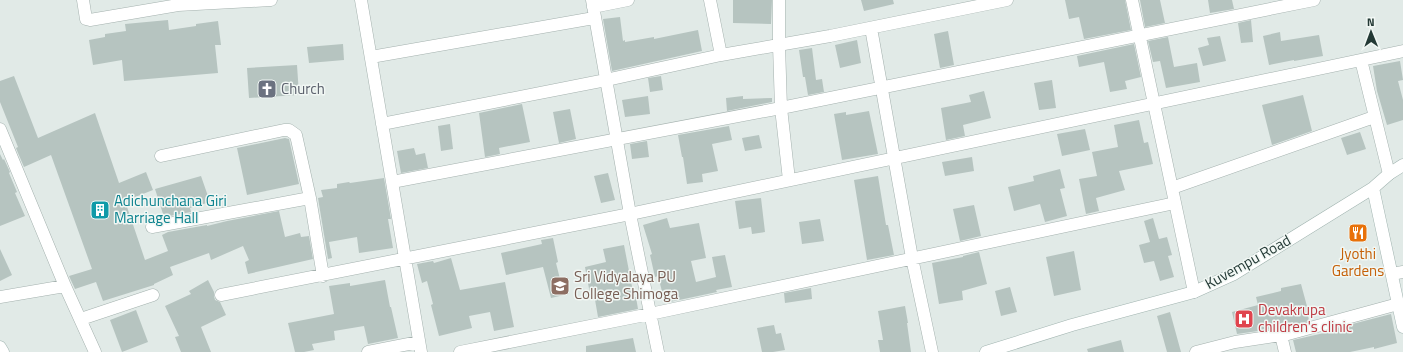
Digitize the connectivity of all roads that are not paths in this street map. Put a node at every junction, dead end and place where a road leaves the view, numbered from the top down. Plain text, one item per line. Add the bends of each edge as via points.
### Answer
1 (83, 0) edge
2 (265, 0) edge
3 (361, 0) edge
4 (628, 0) edge
5 (710, 0) edge
6 (779, 0) edge
7 (1007, 0) edge
8 (1132, 0) edge
9 (1314, 0) edge
10 (178, 3) edge
11 (593, 9) edge
12 (871, 28) junction
13 (1139, 35) junction
14 (779, 45) junction
15 (1403, 51) edge
16 (721, 55) junction
17 (371, 57) junction
18 (1360, 60) junction
19 (606, 80) junction
20 (881, 88) junction
21 (1154, 103) junction
22 (781, 108) junction
23 (1374, 117) junction
24 (382, 124) junction
25 (0, 129) edge
26 (617, 140) junction
27 (161, 156) dead end
28 (894, 158) junction
29 (1403, 165) edge
30 (1389, 174) junction
31 (788, 180) junction
32 (392, 182) junction
33 (1172, 188) junction
34 (1373, 188) junction
35 (310, 198) junction
36 (1175, 203) junction
37 (630, 214) junction
38 (152, 227) dead end
39 (912, 258) junction
40 (405, 259) junction
41 (1397, 273) edge
42 (323, 276) junction
43 (65, 286) junction
44 (1194, 292) junction
45 (153, 295) dead end
46 (221, 296) dead end
47 (0, 297) edge
48 (1398, 304) junction
49 (650, 314) junction
50 (80, 319) junction
51 (1403, 327) edge
52 (1281, 335) junction
53 (0, 347) edge
54 (420, 347) edge
55 (3, 352) edge
56 (94, 352) edge
57 (368, 352) edge
58 (460, 352) edge
59 (658, 352) edge
60 (932, 352) edge
61 (986, 352) edge
62 (1196, 352) edge
63 (1285, 352) edge

1 - 10 street via 86,19 90,20
2 - 10 street
3 - 17 street
4 - 11 street
5 - 16 street
6 - 14 street
7 - 12 street
8 - 13 street
9 - 13 street
11 - 17 street
11 - 19 street
12 - 14 street
12 - 20 street
13 - 20 street
13 - 21 street
14 - 16 street
14 - 22 street
15 - 18 street
16 - 19 street
17 - 24 street
18 - 21 street
18 - 23 street
19 - 24 street
19 - 26 street
20 - 22 street
20 - 28 street
21 - 28 street
21 - 33 street
22 - 26 street
22 - 31 street
23 - 30 street
23 - 33 street
24 - 32 street
25 - 43 street
26 - 32 street
26 - 37 street
27 - 35 street via 289,130 296,135
28 - 31 street
28 - 39 street
29 - 30 street, Kuvempu Road
30 - 34 street, Kuvempu Road
31 - 37 street
32 - 40 street
33 - 36 street
34 - 41 street
34 - 44 street, Kuvempu Road via 1234,274
35 - 38 street
35 - 42 street
36 - 39 street
36 - 44 street
37 - 40 street
37 - 49 street
39 - 49 street
39 - 60 street
40 - 42 street
40 - 54 street
41 - 48 street
42 - 46 street
43 - 47 street
43 - 50 street
44 - 61 street, Kuvempu Road via 1072,325
45 - 50 street
48 - 51 street
48 - 52 street
49 - 58 street
49 - 59 street
50 - 56 street
52 - 62 street
52 - 63 street
53 - 55 street
54 - 57 street

